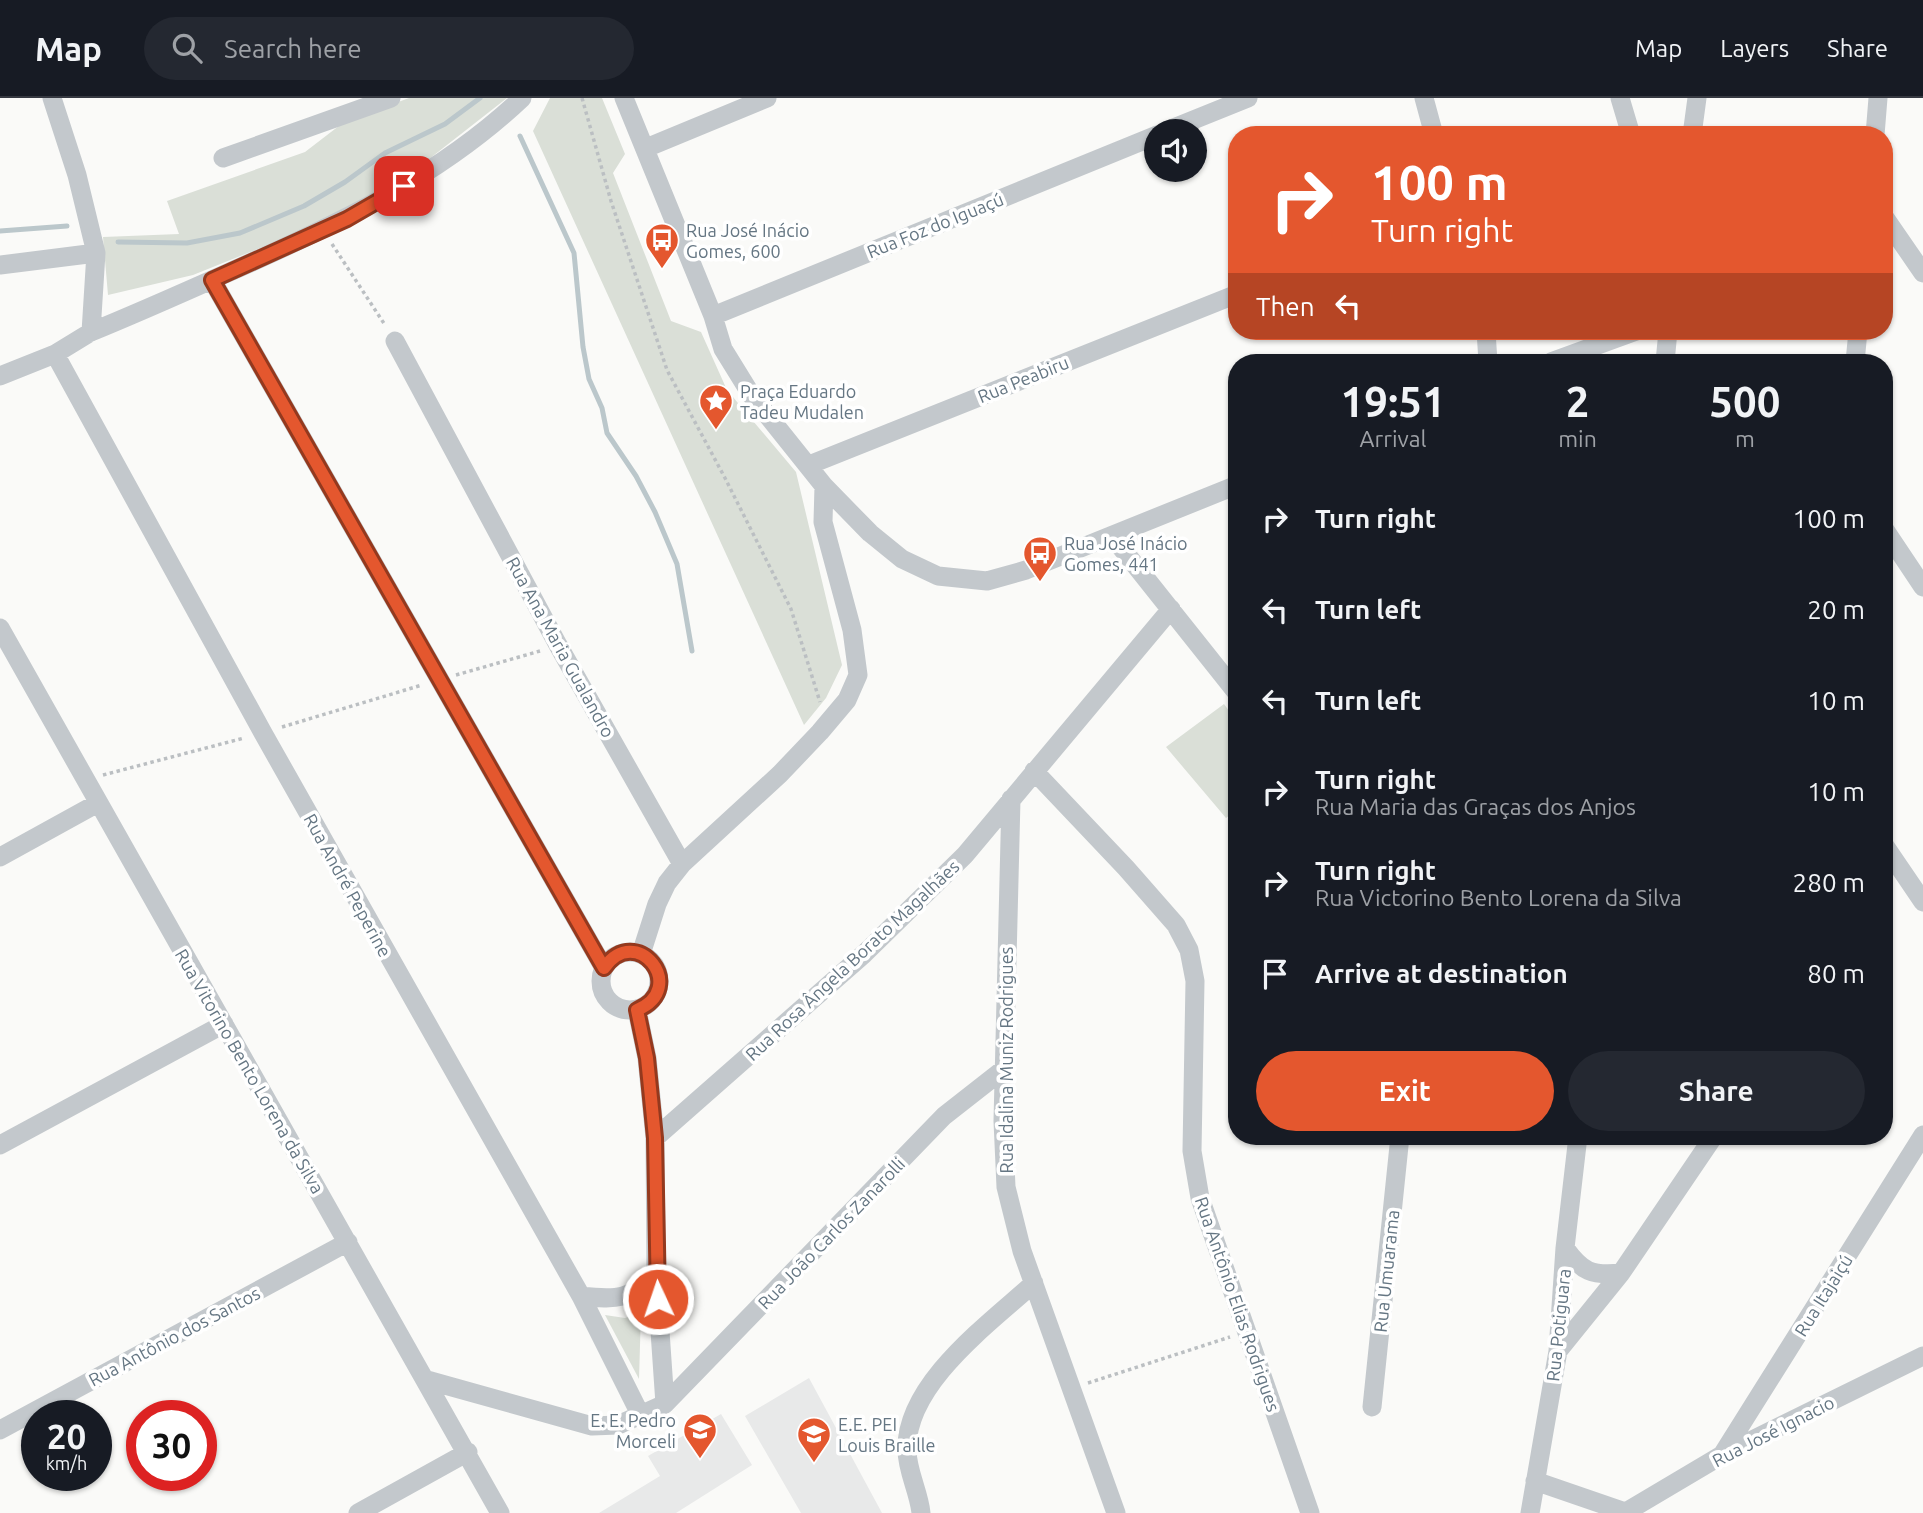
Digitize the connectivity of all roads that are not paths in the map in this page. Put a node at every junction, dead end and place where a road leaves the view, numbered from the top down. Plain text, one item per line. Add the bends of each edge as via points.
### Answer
1 (52, 98) edge
2 (391, 98) edge
3 (522, 98) edge
4 (624, 98) edge
5 (767, 98) edge
6 (1248, 98) edge
7 (1424, 98) edge
8 (1620, 98) edge
9 (1697, 98) edge
10 (1878, 98) edge
11 (1196, 119) edge
12 (1432, 126) edge
13 (1628, 126) edge
14 (1693, 126) edge
15 (1876, 126) edge
16 (1144, 140) edge
17 (646, 148) junction
18 (223, 158) dead end
19 (1893, 230) edge
20 (96, 253) junction
21 (0, 265) edge
22 (1923, 273) edge
23 (212, 280) junction
24 (1228, 298) edge
25 (713, 316) junction
26 (91, 332) junction
27 (1611, 340) edge
28 (396, 341) road end
29 (55, 354) junction
30 (1573, 354) edge
31 (0, 376) edge
32 (809, 465) junction
33 (824, 485) junction
34 (1228, 489) edge
35 (1112, 536) junction
36 (1893, 542) edge
37 (1923, 587) edge
38 (1171, 609) junction
39 (0, 628) edge
40 (1228, 682) edge
41 (1034, 771) junction
42 (1011, 799) junction
43 (98, 803) junction
44 (0, 857) edge
45 (1893, 858) edge
46 (681, 864) junction
47 (1923, 902) edge
48 (641, 954) junction
49 (604, 968) junction
50 (637, 1010) junction
51 (224, 1024) junction
52 (1004, 1069) junction
53 (1923, 1135) edge
54 (655, 1138) junction
55 (0, 1145) edge
56 (1399, 1145) edge
57 (1577, 1145) edge
58 (1708, 1145) edge
59 (348, 1242) junction
60 (1565, 1248) junction
61 (656, 1273) junction
62 (1621, 1273) junction
63 (1034, 1283) junction
64 (581, 1296) junction
65 (1558, 1351) junction
66 (1923, 1356) edge
67 (427, 1380) junction
68 (665, 1404) junction
69 (1371, 1407) dead end
70 (641, 1416) junction
71 (0, 1430) edge
72 (468, 1452) junction
73 (1722, 1455) junction
74 (1535, 1481) junction
75 (358, 1513) edge
76 (500, 1513) edge
77 (921, 1513) edge
78 (1115, 1513) edge
79 (1310, 1513) edge
80 (1530, 1513) edge
81 (1627, 1513) edge

1 - 20 street
2 - 18 street
3 - 23 street via 454,154 369,206
4 - 17 street
5 - 17 street
6 - 11 street
7 - 12 street
8 - 13 street
9 - 14 street
10 - 15 street
16 - 25 street, Rua Foz do Iguaçú
17 - 25 street
19 - 22 street
20 - 21 street
20 - 26 street
23 - 26 street
23 - 49 street
24 - 32 street, Rua Peabiru
25 - 32 street via 723,349 752,396
26 - 29 street
27 - 30 street
28 - 46 street, Rua Ana Maria Gualandro
29 - 31 street
29 - 64 street, Rua André Peperine
32 - 33 street
33 - 35 street via 902,559 938,576 987,582
33 - 46 street via 823,523 852,630 858,675 847,700 827,724 780,774
34 - 35 street
35 - 38 street
36 - 37 street
38 - 40 street
38 - 41 street, Rua Rosa Ângela Borato Magalhães
39 - 43 street, Rua Vitorino Bento Lorena da Silva
41 - 42 street, Rua Rosa Ângela Borato Magalhães
41 - 79 street, Rua Antônio Elias Rodrigues via 1135,877 1176,925 1189,950 1195,981 1192,1152 1200,1198
42 - 52 street, Rua Idalina Muniz Rodrigues
42 - 54 street, Rua Rosa Ângela Borato Magalhães via 965,855 864,954
43 - 44 street
43 - 51 street, Rua Vitorino Bento Lorena da Silva
45 - 47 street
46 - 48 street via 657,904
48 - 49 street via 616,955
48 - 50 street via 655,965 660,983 653,1000
49 - 50 street via 604,996 618,1008
50 - 54 street
51 - 55 street
51 - 59 street, Rua Vitorino Bento Lorena da Silva
52 - 63 street, Rua Idalina Muniz Rodrigues via 1006,1187
52 - 68 street, Rua João Carlos Zanarolli via 944,1116
53 - 73 street, Rua Itajaiçú
54 - 61 street
56 - 69 street, Rua Umuarama
57 - 60 street, Rua Potiguara
58 - 62 street
59 - 67 street, Rua Vitorino Bento Lorena da Silva
59 - 71 street, Rua Antônio dos Santos
60 - 62 street via 1581,1268
60 - 65 street, Rua Potiguara
61 - 64 street via 632,1294 614,1299
61 - 68 street
62 - 65 street
63 - 77 street via 968,1342 936,1378 913,1414 907,1450
63 - 78 street, Rua Idalina Muniz Rodrigues
64 - 70 street, Rua André Peperine
65 - 74 street, Rua Potiguara
66 - 73 street, Rua José Ignacio
67 - 70 street, Rua João Carlos Zanarolli via 592,1426 618,1425
67 - 72 street, Rua Vitorino Bento Lorena da Silva
68 - 70 street, Rua João Carlos Zanarolli
72 - 75 street
72 - 76 street, Rua Vitorino Bento Lorena da Silva
73 - 81 street, Rua José Ignacio
74 - 80 street, Rua Potiguara
74 - 81 street

